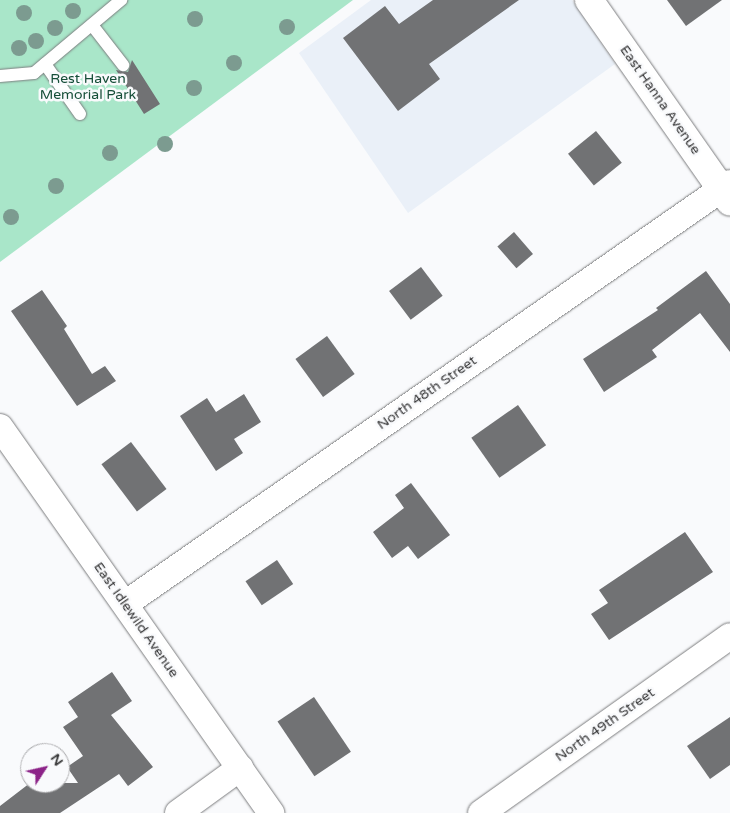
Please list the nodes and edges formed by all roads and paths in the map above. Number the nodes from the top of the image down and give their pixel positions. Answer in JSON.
{"nodes":[{"id":1,"x":121,"y":0,"type":"edge"},
{"id":2,"x":589,"y":0,"type":"edge"},
{"id":3,"x":92,"y":25,"type":"junction"},
{"id":4,"x":45,"y":64,"type":"junction"},
{"id":5,"x":123,"y":65,"type":"dead end"},
{"id":6,"x":0,"y":76,"type":"edge"},
{"id":7,"x":80,"y":114,"type":"dead end"},
{"id":8,"x":727,"y":190,"type":"edge"},
{"id":9,"x":0,"y":427,"type":"edge"},
{"id":10,"x":125,"y":604,"type":"junction"},
{"id":11,"x":730,"y":636,"type":"edge"},
{"id":12,"x":240,"y":768,"type":"junction"},
{"id":13,"x":178,"y":813,"type":"edge"},
{"id":14,"x":270,"y":813,"type":"edge"},
{"id":15,"x":481,"y":813,"type":"edge"}],
"edges":[{"from":1,"to":3,"type":"lane"},
{"from":2,"to":8,"type":"street","name":"East Hanna Avenue"},
{"from":3,"to":4,"type":"lane"},
{"from":3,"to":5,"type":"lane"},
{"from":4,"to":6,"type":"lane"},
{"from":4,"to":7,"type":"lane"},
{"from":8,"to":10,"type":"street","name":"North 48th Street"},
{"from":9,"to":10,"type":"street","name":"East Idlewild Avenue"},
{"from":10,"to":12,"type":"street","name":"East Idlewild Avenue"},
{"from":11,"to":15,"type":"street","name":"North 49th Street"},
{"from":12,"to":13,"type":"street"},
{"from":12,"to":14,"type":"street","name":"East Idlewild Avenue"}]}
